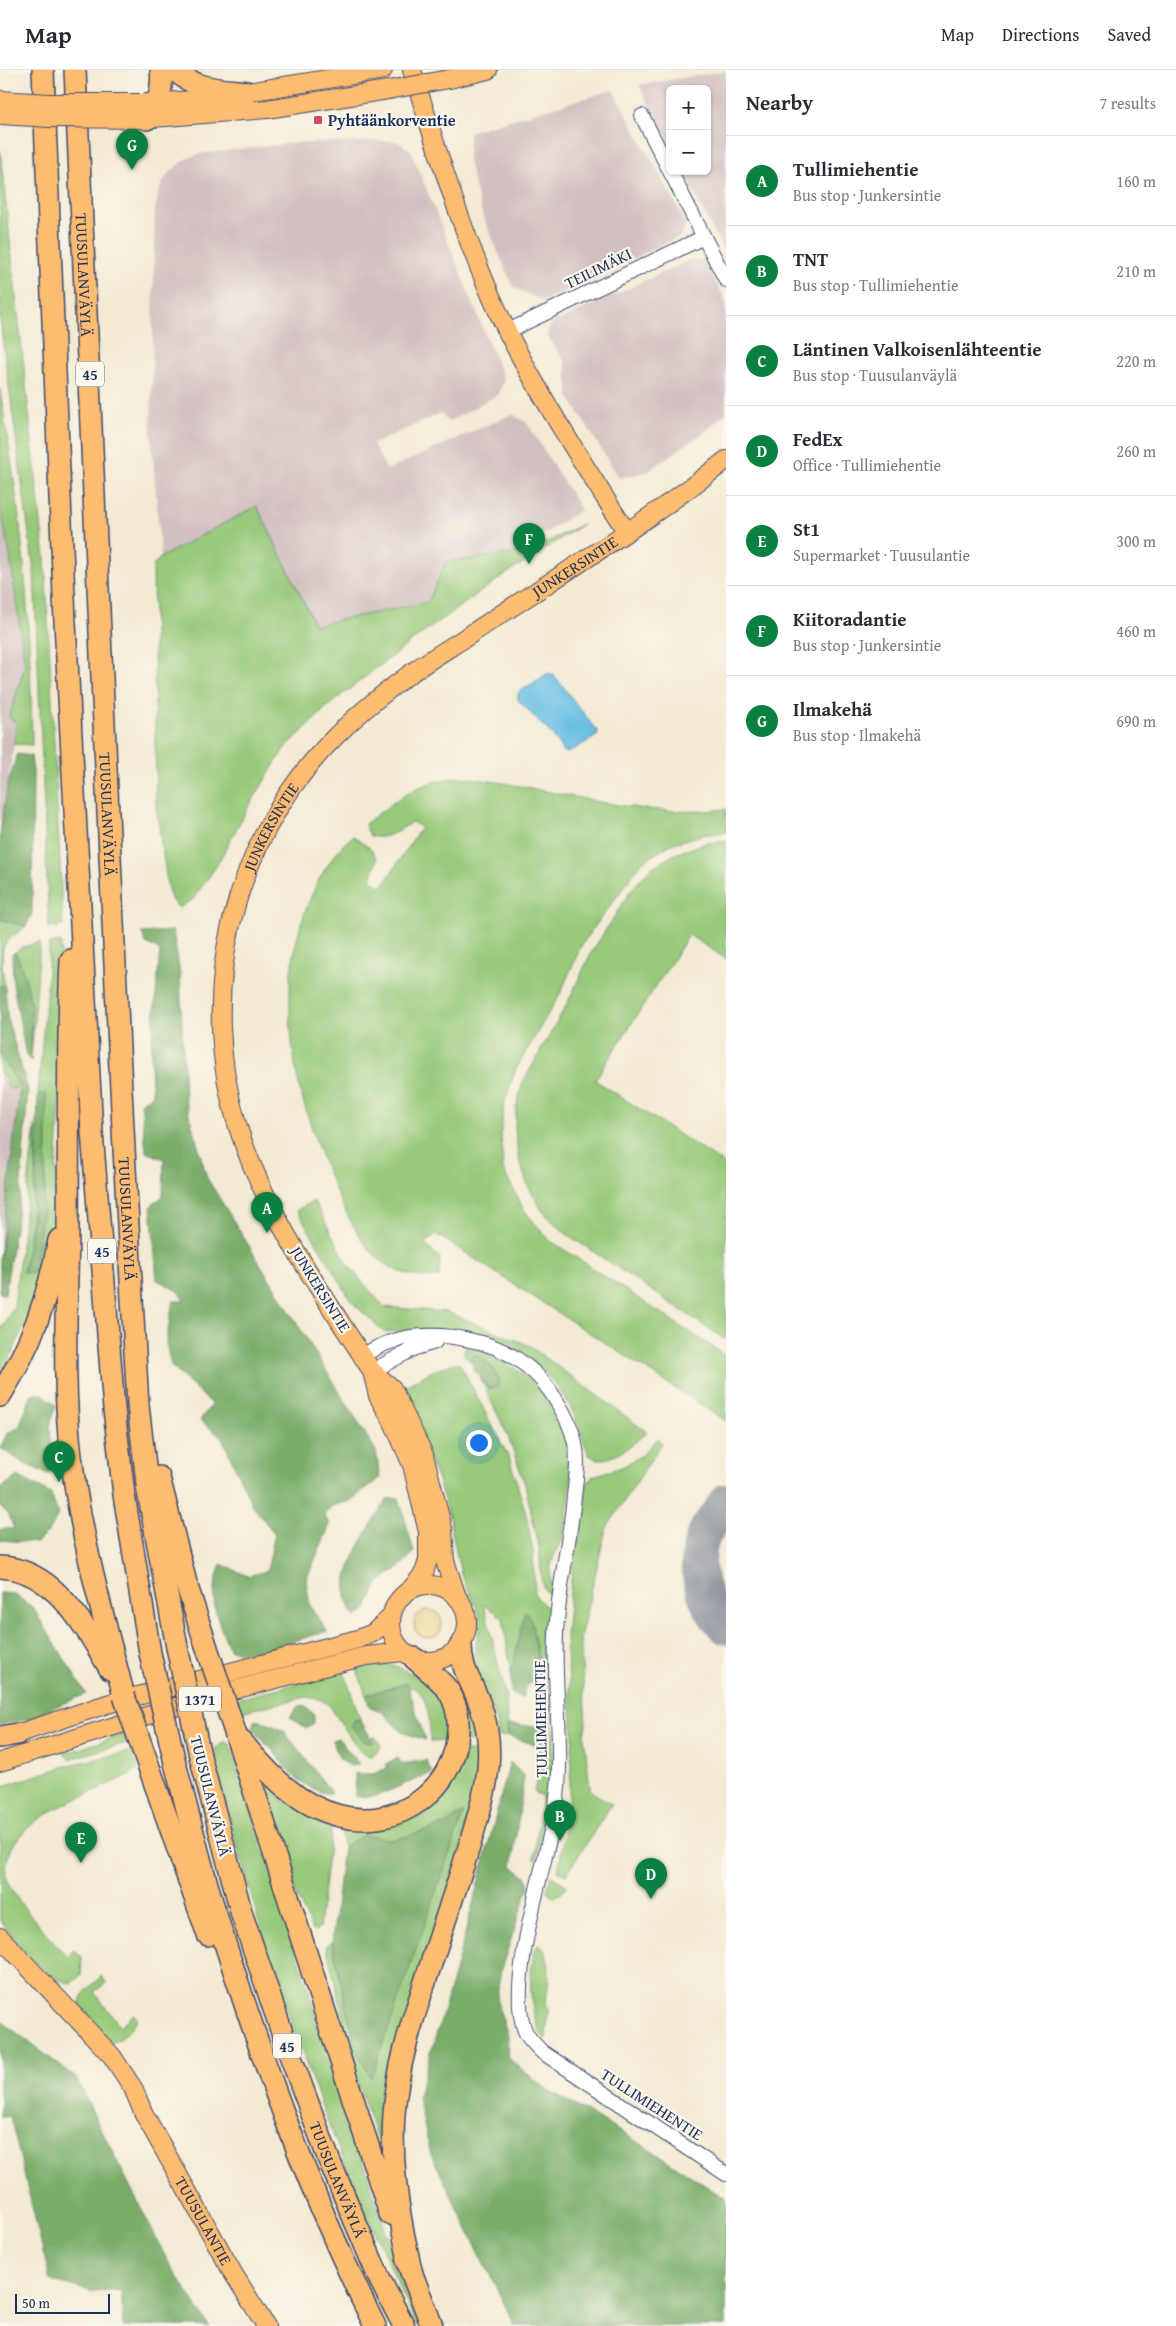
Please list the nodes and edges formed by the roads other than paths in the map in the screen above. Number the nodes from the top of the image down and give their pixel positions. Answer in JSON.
{"nodes":[{"id":1,"x":43,"y":70,"type":"edge"},
{"id":2,"x":75,"y":70,"type":"edge"},
{"id":3,"x":161,"y":70,"type":"edge"},
{"id":4,"x":175,"y":70,"type":"edge"},
{"id":5,"x":383,"y":70,"type":"edge"},
{"id":6,"x":412,"y":70,"type":"edge"},
{"id":7,"x":488,"y":70,"type":"edge"},
{"id":8,"x":247,"y":92,"type":"junction"},
{"id":9,"x":0,"y":100,"type":"edge"},
{"id":10,"x":146,"y":111,"type":"junction"},
{"id":11,"x":0,"y":115,"type":"edge"},
{"id":12,"x":642,"y":116,"type":"dead end"},
{"id":13,"x":666,"y":163,"type":"edge"},
{"id":14,"x":672,"y":175,"type":"edge"},
{"id":15,"x":704,"y":237,"type":"junction"},
{"id":16,"x":726,"y":280,"type":"edge"},
{"id":17,"x":508,"y":331,"type":"junction"},
{"id":18,"x":726,"y":460,"type":"edge"},
{"id":19,"x":626,"y":531,"type":"junction"},
{"id":20,"x":78,"y":847,"type":"junction"},
{"id":21,"x":68,"y":1193,"type":"junction"},
{"id":22,"x":458,"y":1337,"type":"junction"},
{"id":23,"x":367,"y":1364,"type":"junction"},
{"id":24,"x":0,"y":1396,"type":"edge"},
{"id":25,"x":138,"y":1405,"type":"junction"},
{"id":26,"x":0,"y":1567,"type":"edge"},
{"id":27,"x":410,"y":1590,"type":"junction"},
{"id":28,"x":456,"y":1594,"type":"junction"},
{"id":29,"x":391,"y":1617,"type":"junction"},
{"id":30,"x":461,"y":1645,"type":"junction"},
{"id":31,"x":409,"y":1655,"type":"junction"},
{"id":32,"x":112,"y":1666,"type":"junction"},
{"id":33,"x":236,"y":1735,"type":"junction"},
{"id":34,"x":6,"y":1736,"type":"edge"},
{"id":35,"x":0,"y":1762,"type":"edge"},
{"id":36,"x":0,"y":1937,"type":"edge"},
{"id":37,"x":262,"y":2055,"type":"junction"},
{"id":38,"x":726,"y":2174,"type":"edge"},
{"id":39,"x":412,"y":2274,"type":"junction"},
{"id":40,"x":266,"y":2326,"type":"edge"},
{"id":41,"x":375,"y":2326,"type":"edge"},
{"id":42,"x":404,"y":2326,"type":"edge"},
{"id":43,"x":432,"y":2326,"type":"edge"}],
"edges":[{"from":1,"to":20,"type":"highway","name":"TUUSULANVÄYLÄ","number":"45"},
{"from":2,"to":25,"type":"highway","name":"TUUSULANVÄYLÄ","number":"45"},
{"from":3,"to":10,"type":"highway"},
{"from":4,"to":8,"type":"highway"},
{"from":5,"to":8,"type":"main road"},
{"from":6,"to":17,"type":"main road"},
{"from":7,"to":10,"type":"main road","bridge":true},
{"from":8,"to":10,"type":"main road"},
{"from":9,"to":10,"type":"main road","bridge":true},
{"from":10,"to":11,"type":"main road","bridge":true},
{"from":12,"to":13,"type":"street"},
{"from":14,"to":15,"type":"street"},
{"from":15,"to":16,"type":"street"},
{"from":15,"to":17,"type":"street","name":"TEILIMÄKI"},
{"from":17,"to":19,"type":"main road"},
{"from":18,"to":19,"type":"main road","name":"JUNKERSINTIE"},
{"from":19,"to":23,"type":"main road","name":"JUNKERSINTIE"},
{"from":20,"to":21,"type":"highway"},
{"from":20,"to":37,"type":"highway","name":"TUUSULANVÄYLÄ","number":"45","bridge":true},
{"from":21,"to":24,"type":"highway"},
{"from":21,"to":32,"type":"highway"},
{"from":22,"to":23,"type":"street","name":"TULLIMIEHENTIE"},
{"from":22,"to":23,"type":"street","name":"TULLIMIEHENTIE"},
{"from":22,"to":38,"type":"street","name":"TULLIMIEHENTIE"},
{"from":23,"to":27,"type":"main road","name":"JUNKERSINTIE"},
{"from":23,"to":28,"type":"main road","name":"JUNKERSINTIE"},
{"from":25,"to":33,"type":"highway","bridge":true},
{"from":25,"to":42,"type":"highway","name":"TUUSULANVÄYLÄ","number":"45","bridge":true},
{"from":26,"to":32,"type":"highway"},
{"from":27,"to":28,"type":"main road"},
{"from":27,"to":29,"type":"main road"},
{"from":28,"to":30,"type":"main road"},
{"from":29,"to":31,"type":"main road"},
{"from":29,"to":34,"type":"main road","number":"1371"},
{"from":30,"to":31,"type":"main road"},
{"from":30,"to":39,"type":"highway"},
{"from":31,"to":33,"type":"highway"},
{"from":31,"to":35,"type":"main road","number":"1371"},
{"from":32,"to":37,"type":"highway","bridge":true},
{"from":33,"to":39,"type":"highway"},
{"from":36,"to":40,"type":"main road","name":"TUUSULANTIE"},
{"from":37,"to":41,"type":"highway","name":"TUUSULANVÄYLÄ","number":"45"},
{"from":39,"to":43,"type":"highway"}]}
